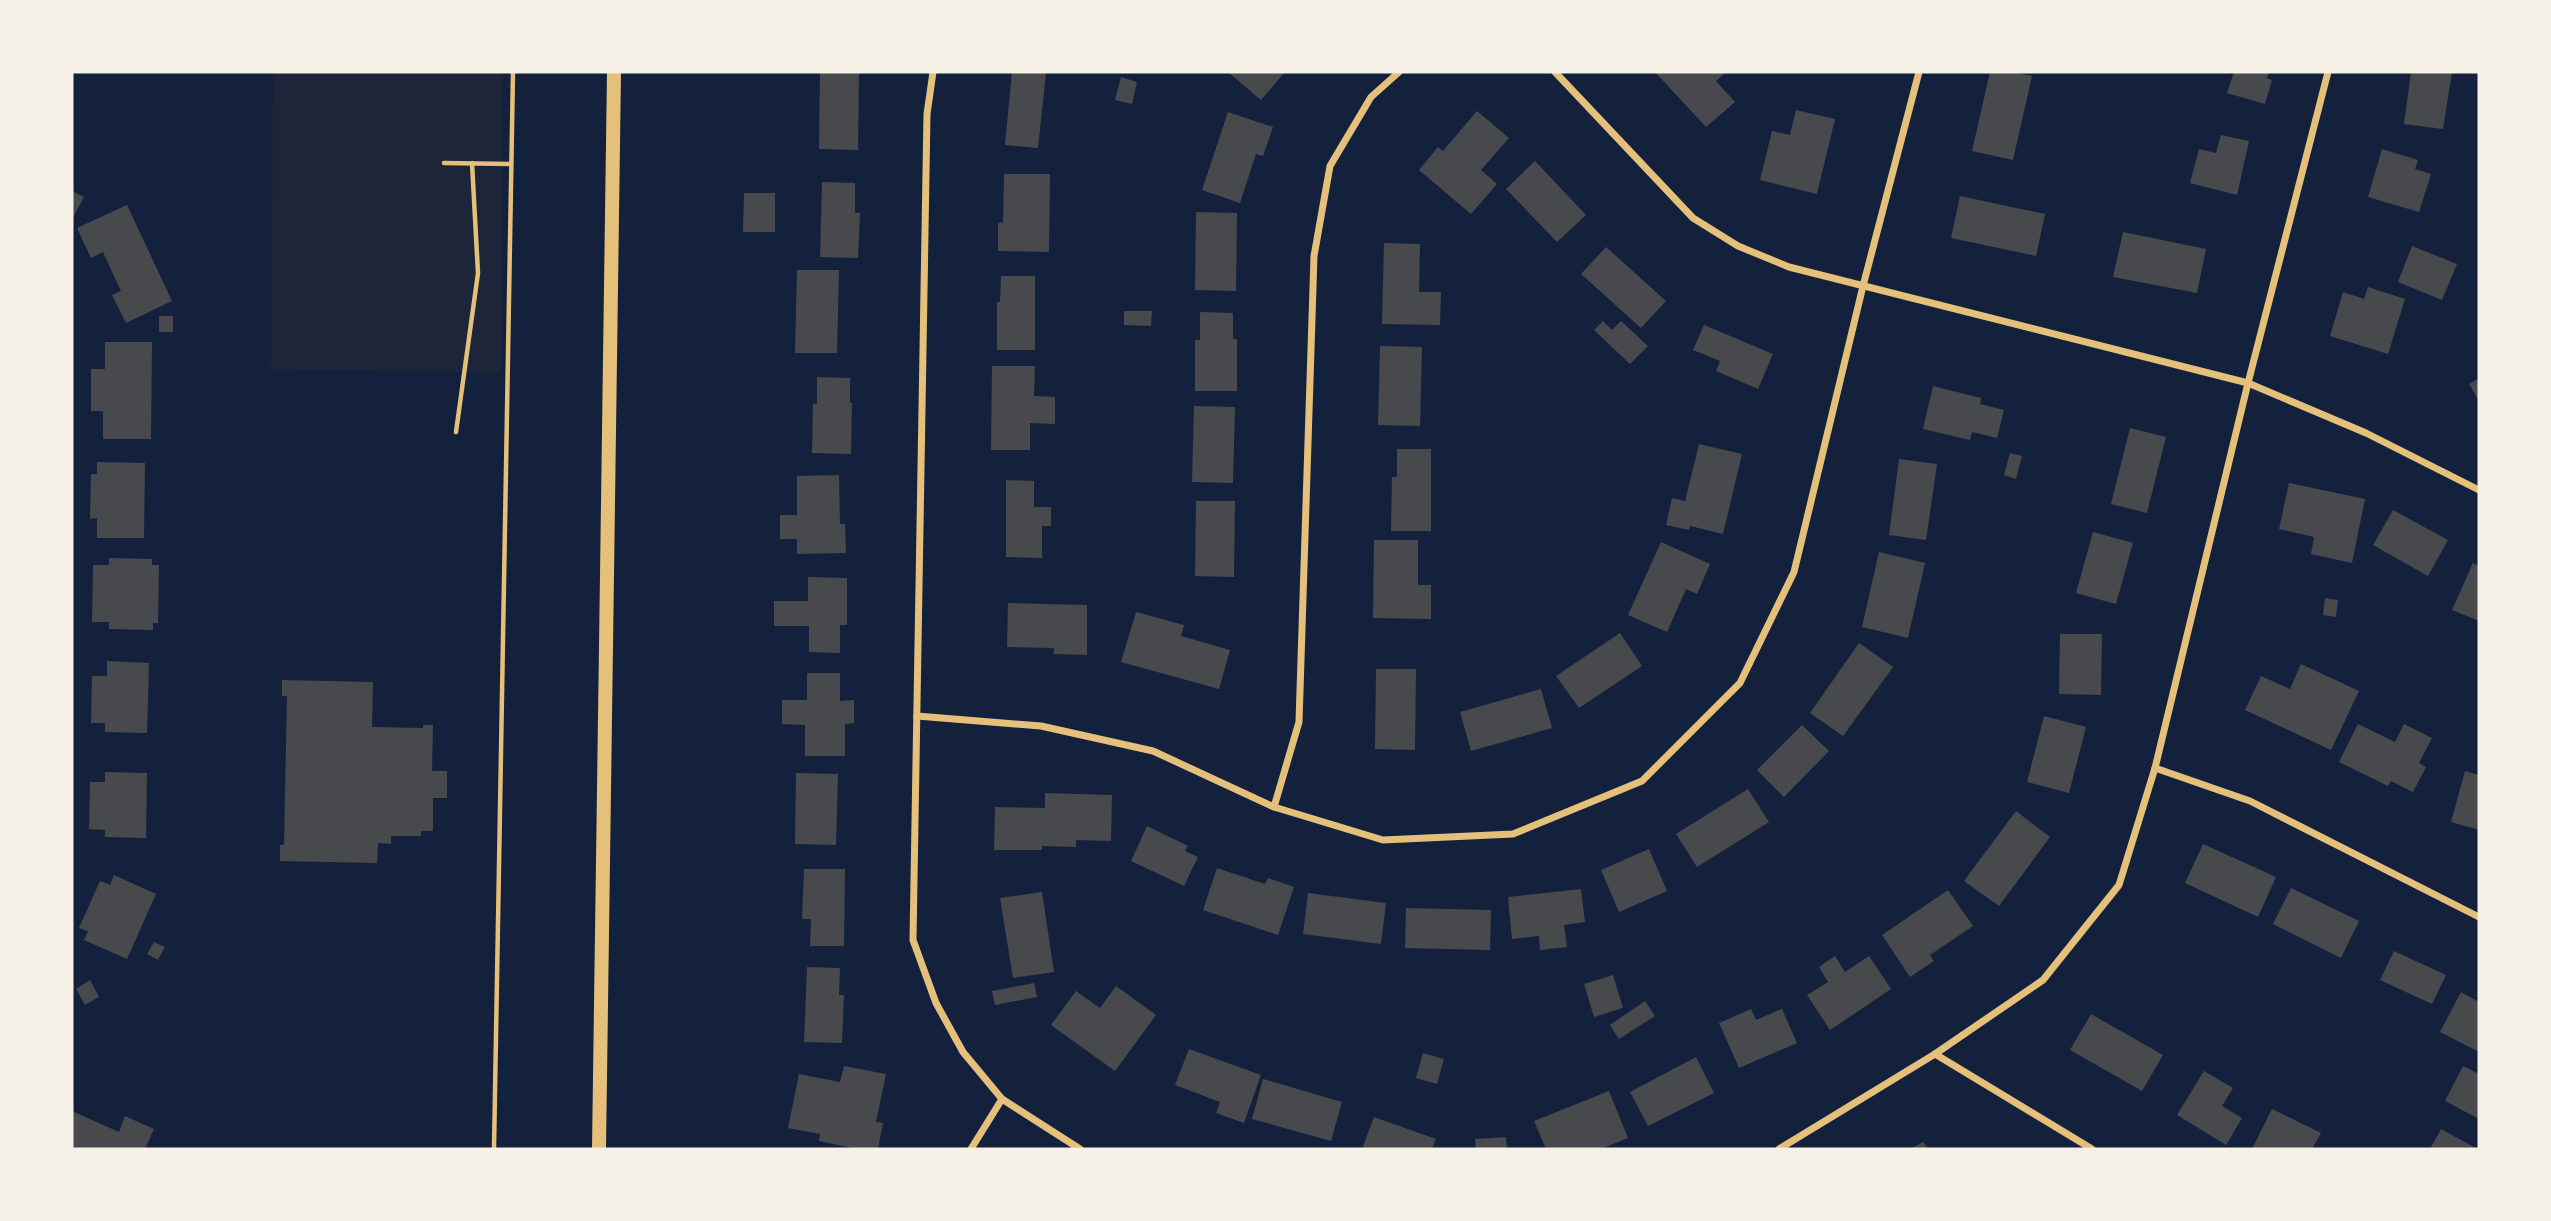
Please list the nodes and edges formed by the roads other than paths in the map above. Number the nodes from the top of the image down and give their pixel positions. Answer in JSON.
{"nodes":[{"id":1,"x":614,"y":72,"type":"edge"},
{"id":2,"x":933,"y":72,"type":"edge"},
{"id":3,"x":1399,"y":72,"type":"edge"},
{"id":4,"x":1555,"y":72,"type":"edge"},
{"id":5,"x":1919,"y":72,"type":"edge"},
{"id":6,"x":2328,"y":72,"type":"edge"},
{"id":7,"x":1863,"y":286,"type":"junction"},
{"id":8,"x":2248,"y":383,"type":"junction"},
{"id":9,"x":2479,"y":490,"type":"edge"},
{"id":10,"x":917,"y":716,"type":"junction"},
{"id":11,"x":2155,"y":768,"type":"junction"},
{"id":12,"x":1274,"y":807,"type":"junction"},
{"id":13,"x":2479,"y":918,"type":"edge"},
{"id":14,"x":1936,"y":1054,"type":"junction"},
{"id":15,"x":1002,"y":1099,"type":"junction"},
{"id":16,"x":599,"y":1149,"type":"edge"},
{"id":17,"x":971,"y":1149,"type":"edge"},
{"id":18,"x":1080,"y":1149,"type":"edge"},
{"id":19,"x":1779,"y":1149,"type":"edge"},
{"id":20,"x":2092,"y":1149,"type":"edge"}],
"edges":[{"from":1,"to":16,"type":"main road"},
{"from":2,"to":10,"type":"street"},
{"from":3,"to":12,"type":"street"},
{"from":4,"to":7,"type":"street"},
{"from":5,"to":7,"type":"street"},
{"from":6,"to":8,"type":"street"},
{"from":7,"to":8,"type":"street"},
{"from":7,"to":12,"type":"street"},
{"from":8,"to":9,"type":"street"},
{"from":8,"to":11,"type":"street"},
{"from":10,"to":12,"type":"street"},
{"from":10,"to":15,"type":"street"},
{"from":11,"to":13,"type":"street"},
{"from":11,"to":14,"type":"street"},
{"from":14,"to":19,"type":"street"},
{"from":14,"to":20,"type":"street"},
{"from":15,"to":17,"type":"street"},
{"from":15,"to":18,"type":"street"}]}
